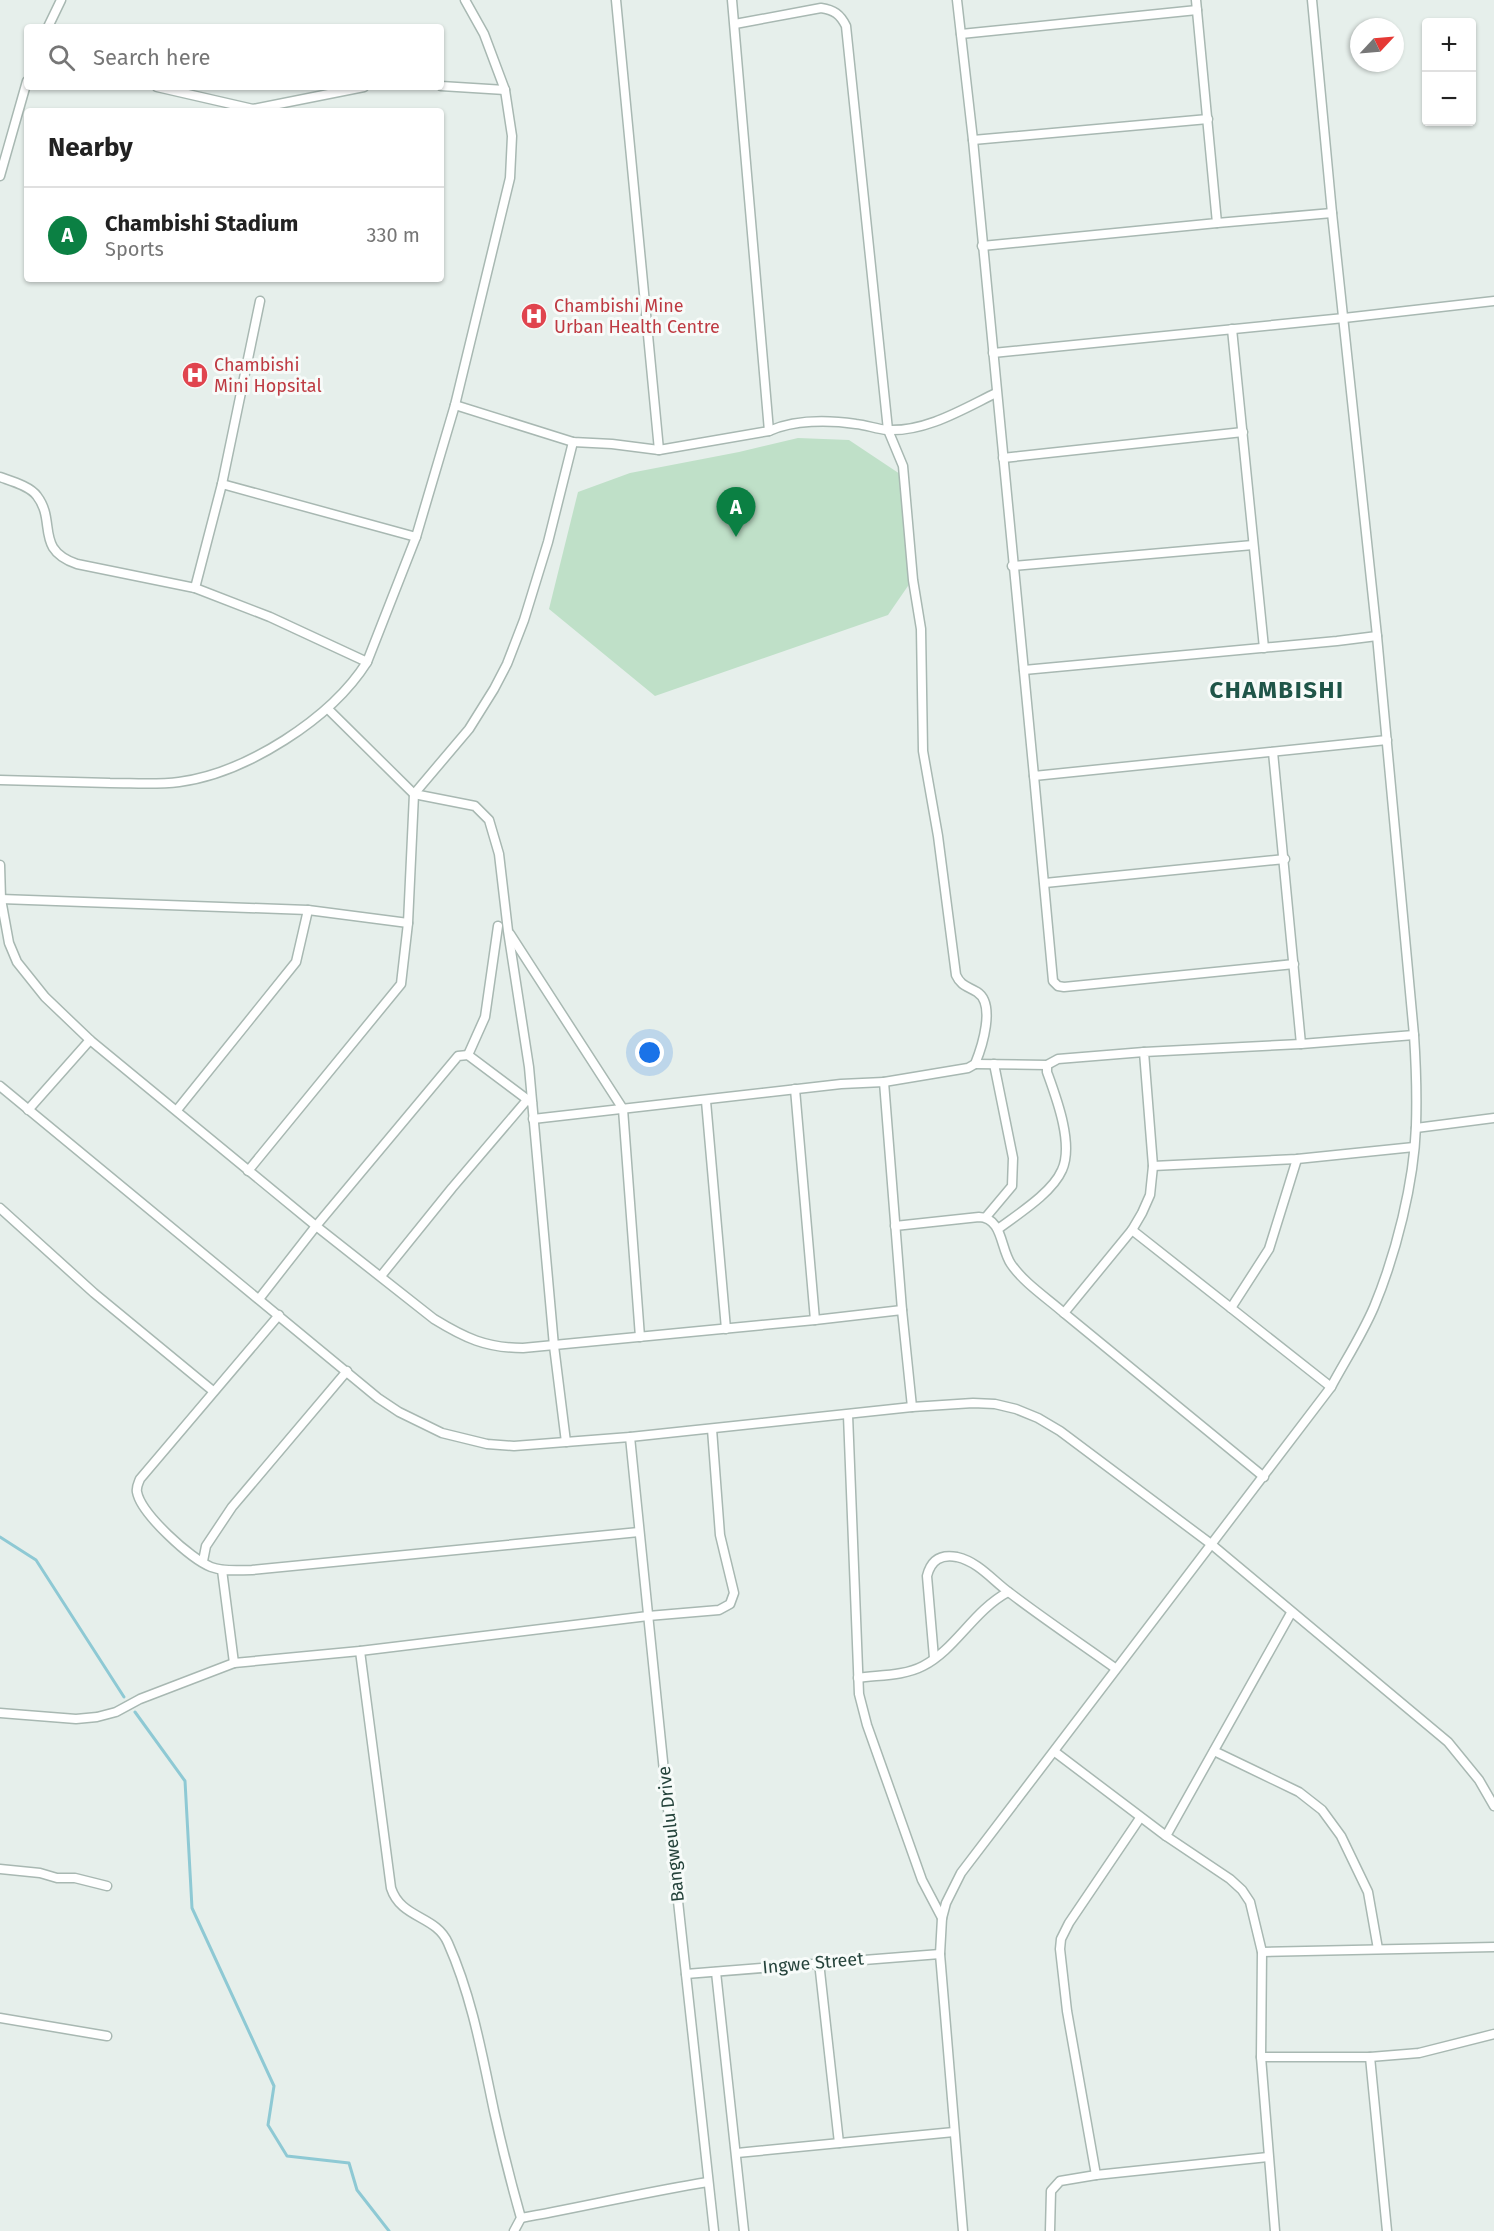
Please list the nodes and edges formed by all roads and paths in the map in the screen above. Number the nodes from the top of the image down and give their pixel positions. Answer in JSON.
{"nodes":[{"id":1,"x":61,"y":0,"type":"edge"},
{"id":2,"x":465,"y":0,"type":"edge"},
{"id":3,"x":616,"y":0,"type":"edge"},
{"id":4,"x":732,"y":0,"type":"edge"},
{"id":5,"x":957,"y":0,"type":"edge"},
{"id":6,"x":1196,"y":0,"type":"edge"},
{"id":7,"x":1312,"y":0,"type":"edge"},
{"id":8,"x":1197,"y":10,"type":"junction"},
{"id":9,"x":49,"y":24,"type":"edge"},
{"id":10,"x":735,"y":24,"type":"junction"},
{"id":11,"x":961,"y":34,"type":"junction"},
{"id":12,"x":444,"y":86,"type":"edge"},
{"id":13,"x":24,"y":90,"type":"edge"},
{"id":14,"x":170,"y":90,"type":"edge"},
{"id":15,"x":349,"y":90,"type":"edge"},
{"id":16,"x":506,"y":90,"type":"junction"},
{"id":17,"x":249,"y":108,"type":"edge"},
{"id":18,"x":258,"y":108,"type":"edge"},
{"id":19,"x":1208,"y":119,"type":"junction"},
{"id":20,"x":973,"y":140,"type":"junction"},
{"id":21,"x":0,"y":176,"type":"edge"},
{"id":22,"x":1332,"y":213,"type":"junction"},
{"id":23,"x":1217,"y":223,"type":"junction"},
{"id":24,"x":982,"y":246,"type":"junction"},
{"id":25,"x":260,"y":301,"type":"dead end"},
{"id":26,"x":1494,"y":301,"type":"edge"},
{"id":27,"x":1344,"y":318,"type":"junction"},
{"id":28,"x":1232,"y":329,"type":"junction"},
{"id":29,"x":993,"y":353,"type":"junction"},
{"id":30,"x":996,"y":393,"type":"junction"},
{"id":31,"x":455,"y":405,"type":"junction"},
{"id":32,"x":888,"y":430,"type":"junction"},
{"id":33,"x":769,"y":431,"type":"junction"},
{"id":34,"x":1243,"y":432,"type":"junction"},
{"id":35,"x":573,"y":442,"type":"junction"},
{"id":36,"x":659,"y":450,"type":"junction"},
{"id":37,"x":1003,"y":458,"type":"junction"},
{"id":38,"x":0,"y":477,"type":"edge"},
{"id":39,"x":222,"y":484,"type":"junction"},
{"id":40,"x":416,"y":537,"type":"junction"},
{"id":41,"x":1253,"y":544,"type":"junction"},
{"id":42,"x":1012,"y":566,"type":"junction"},
{"id":43,"x":195,"y":588,"type":"junction"},
{"id":44,"x":1377,"y":636,"type":"junction"},
{"id":45,"x":1264,"y":648,"type":"junction"},
{"id":46,"x":367,"y":662,"type":"junction"},
{"id":47,"x":1024,"y":670,"type":"junction"},
{"id":48,"x":328,"y":709,"type":"junction"},
{"id":49,"x":1387,"y":740,"type":"junction"},
{"id":50,"x":1273,"y":752,"type":"junction"},
{"id":51,"x":1034,"y":776,"type":"junction"},
{"id":52,"x":0,"y":780,"type":"edge"},
{"id":53,"x":414,"y":794,"type":"junction"},
{"id":54,"x":1285,"y":859,"type":"junction"},
{"id":55,"x":0,"y":865,"type":"edge"},
{"id":56,"x":1045,"y":883,"type":"junction"},
{"id":57,"x":0,"y":899,"type":"edge"},
{"id":58,"x":308,"y":909,"type":"junction"},
{"id":59,"x":408,"y":923,"type":"junction"},
{"id":60,"x":498,"y":926,"type":"dead end"},
{"id":61,"x":508,"y":931,"type":"junction"},
{"id":62,"x":1294,"y":964,"type":"junction"},
{"id":63,"x":1414,"y":1035,"type":"junction"},
{"id":64,"x":90,"y":1040,"type":"junction"},
{"id":65,"x":1301,"y":1044,"type":"junction"},
{"id":66,"x":1144,"y":1052,"type":"junction"},
{"id":67,"x":468,"y":1055,"type":"junction"},
{"id":68,"x":975,"y":1064,"type":"junction"},
{"id":69,"x":994,"y":1064,"type":"junction"},
{"id":70,"x":1047,"y":1065,"type":"junction"},
{"id":71,"x":884,"y":1082,"type":"junction"},
{"id":72,"x":0,"y":1086,"type":"edge"},
{"id":73,"x":795,"y":1089,"type":"junction"},
{"id":74,"x":530,"y":1101,"type":"junction"},
{"id":75,"x":706,"y":1101,"type":"junction"},
{"id":76,"x":623,"y":1109,"type":"junction"},
{"id":77,"x":28,"y":1110,"type":"junction"},
{"id":78,"x":177,"y":1110,"type":"junction"},
{"id":79,"x":1494,"y":1118,"type":"edge"},
{"id":80,"x":533,"y":1119,"type":"junction"},
{"id":81,"x":1416,"y":1128,"type":"junction"},
{"id":82,"x":1414,"y":1148,"type":"junction"},
{"id":83,"x":1296,"y":1159,"type":"junction"},
{"id":84,"x":1153,"y":1166,"type":"junction"},
{"id":85,"x":248,"y":1171,"type":"junction"},
{"id":86,"x":0,"y":1208,"type":"edge"},
{"id":87,"x":986,"y":1218,"type":"junction"},
{"id":88,"x":316,"y":1226,"type":"junction"},
{"id":89,"x":894,"y":1226,"type":"junction"},
{"id":90,"x":998,"y":1229,"type":"junction"},
{"id":91,"x":1132,"y":1230,"type":"junction"},
{"id":92,"x":381,"y":1276,"type":"junction"},
{"id":93,"x":259,"y":1299,"type":"junction"},
{"id":94,"x":1231,"y":1308,"type":"junction"},
{"id":95,"x":902,"y":1310,"type":"junction"},
{"id":96,"x":1064,"y":1313,"type":"junction"},
{"id":97,"x":279,"y":1315,"type":"junction"},
{"id":98,"x":815,"y":1320,"type":"junction"},
{"id":99,"x":726,"y":1329,"type":"junction"},
{"id":100,"x":640,"y":1337,"type":"junction"},
{"id":101,"x":554,"y":1346,"type":"junction"},
{"id":102,"x":347,"y":1371,"type":"junction"},
{"id":103,"x":1331,"y":1387,"type":"junction"},
{"id":104,"x":213,"y":1391,"type":"junction"},
{"id":105,"x":912,"y":1407,"type":"junction"},
{"id":106,"x":848,"y":1415,"type":"junction"},
{"id":107,"x":712,"y":1429,"type":"junction"},
{"id":108,"x":630,"y":1437,"type":"junction"},
{"id":109,"x":566,"y":1442,"type":"junction"},
{"id":110,"x":1264,"y":1477,"type":"junction"},
{"id":111,"x":639,"y":1532,"type":"junction"},
{"id":112,"x":1211,"y":1544,"type":"junction"},
{"id":113,"x":202,"y":1561,"type":"junction"},
{"id":114,"x":222,"y":1570,"type":"junction"},
{"id":115,"x":1008,"y":1592,"type":"junction"},
{"id":116,"x":1291,"y":1613,"type":"junction"},
{"id":117,"x":648,"y":1616,"type":"junction"},
{"id":118,"x":360,"y":1651,"type":"junction"},
{"id":119,"x":934,"y":1658,"type":"junction"},
{"id":120,"x":234,"y":1663,"type":"junction"},
{"id":121,"x":1115,"y":1668,"type":"junction"},
{"id":122,"x":858,"y":1678,"type":"junction"},
{"id":123,"x":0,"y":1713,"type":"edge"},
{"id":124,"x":1214,"y":1751,"type":"junction"},
{"id":125,"x":1055,"y":1752,"type":"junction"},
{"id":126,"x":1494,"y":1806,"type":"edge"},
{"id":127,"x":1140,"y":1818,"type":"junction"},
{"id":128,"x":1166,"y":1836,"type":"junction"},
{"id":129,"x":0,"y":1869,"type":"edge"},
{"id":130,"x":107,"y":1886,"type":"dead end"},
{"id":131,"x":942,"y":1918,"type":"junction"},
{"id":132,"x":1494,"y":1947,"type":"edge"},
{"id":133,"x":1378,"y":1949,"type":"junction"},
{"id":134,"x":1262,"y":1952,"type":"junction"},
{"id":135,"x":940,"y":1954,"type":"junction"},
{"id":136,"x":819,"y":1962,"type":"junction"},
{"id":137,"x":717,"y":1972,"type":"junction"},
{"id":138,"x":686,"y":1974,"type":"junction"},
{"id":139,"x":0,"y":2018,"type":"edge"},
{"id":140,"x":1494,"y":2034,"type":"edge"},
{"id":141,"x":107,"y":2036,"type":"dead end"},
{"id":142,"x":1261,"y":2057,"type":"junction"},
{"id":143,"x":1370,"y":2057,"type":"junction"},
{"id":144,"x":954,"y":2132,"type":"junction"},
{"id":145,"x":839,"y":2143,"type":"junction"},
{"id":146,"x":737,"y":2153,"type":"junction"},
{"id":147,"x":1268,"y":2157,"type":"junction"},
{"id":148,"x":1096,"y":2175,"type":"junction"},
{"id":149,"x":708,"y":2182,"type":"junction"},
{"id":150,"x":521,"y":2218,"type":"junction"},
{"id":151,"x":514,"y":2231,"type":"edge"},
{"id":152,"x":714,"y":2231,"type":"edge"},
{"id":153,"x":744,"y":2231,"type":"edge"},
{"id":154,"x":963,"y":2231,"type":"edge"},
{"id":155,"x":1050,"y":2231,"type":"edge"},
{"id":156,"x":1275,"y":2231,"type":"edge"},
{"id":157,"x":1387,"y":2231,"type":"edge"}],
"edges":[{"from":1,"to":9,"type":"street"},
{"from":2,"to":16,"type":"street"},
{"from":3,"to":36,"type":"street"},
{"from":4,"to":10,"type":"street"},
{"from":5,"to":11,"type":"street"},
{"from":6,"to":8,"type":"street"},
{"from":7,"to":22,"type":"street"},
{"from":8,"to":11,"type":"street"},
{"from":8,"to":19,"type":"street"},
{"from":10,"to":32,"type":"street"},
{"from":10,"to":33,"type":"street"},
{"from":11,"to":20,"type":"street"},
{"from":12,"to":16,"type":"street"},
{"from":13,"to":21,"type":"street"},
{"from":14,"to":17,"type":"street"},
{"from":15,"to":18,"type":"street"},
{"from":16,"to":31,"type":"street"},
{"from":19,"to":20,"type":"street"},
{"from":19,"to":23,"type":"street"},
{"from":20,"to":24,"type":"street"},
{"from":22,"to":23,"type":"street"},
{"from":22,"to":27,"type":"street"},
{"from":23,"to":24,"type":"street"},
{"from":24,"to":29,"type":"street"},
{"from":25,"to":39,"type":"street"},
{"from":26,"to":27,"type":"street"},
{"from":27,"to":28,"type":"street"},
{"from":27,"to":44,"type":"street"},
{"from":28,"to":29,"type":"street"},
{"from":28,"to":34,"type":"street"},
{"from":29,"to":30,"type":"street"},
{"from":30,"to":32,"type":"street"},
{"from":30,"to":37,"type":"street"},
{"from":31,"to":35,"type":"street"},
{"from":31,"to":40,"type":"street"},
{"from":32,"to":33,"type":"street"},
{"from":32,"to":68,"type":"street"},
{"from":33,"to":36,"type":"street"},
{"from":34,"to":37,"type":"street"},
{"from":34,"to":41,"type":"street"},
{"from":35,"to":36,"type":"street"},
{"from":35,"to":53,"type":"street"},
{"from":37,"to":42,"type":"street"},
{"from":38,"to":43,"type":"street"},
{"from":39,"to":40,"type":"street"},
{"from":39,"to":43,"type":"street"},
{"from":40,"to":46,"type":"street"},
{"from":41,"to":42,"type":"street"},
{"from":41,"to":45,"type":"street"},
{"from":42,"to":47,"type":"street"},
{"from":43,"to":46,"type":"street"},
{"from":44,"to":45,"type":"street"},
{"from":44,"to":49,"type":"street"},
{"from":45,"to":47,"type":"street"},
{"from":46,"to":48,"type":"street"},
{"from":47,"to":51,"type":"street"},
{"from":48,"to":52,"type":"street"},
{"from":48,"to":53,"type":"street"},
{"from":49,"to":50,"type":"street"},
{"from":49,"to":63,"type":"street"},
{"from":50,"to":51,"type":"street"},
{"from":50,"to":54,"type":"street"},
{"from":51,"to":56,"type":"street"},
{"from":53,"to":59,"type":"street"},
{"from":53,"to":61,"type":"street"},
{"from":54,"to":56,"type":"street"},
{"from":54,"to":62,"type":"street"},
{"from":55,"to":57,"type":"street"},
{"from":56,"to":62,"type":"street"},
{"from":57,"to":58,"type":"street"},
{"from":57,"to":64,"type":"street"},
{"from":58,"to":59,"type":"street"},
{"from":58,"to":78,"type":"street"},
{"from":59,"to":85,"type":"street"},
{"from":60,"to":67,"type":"street"},
{"from":61,"to":74,"type":"street"},
{"from":61,"to":76,"type":"street"},
{"from":62,"to":65,"type":"street"},
{"from":63,"to":65,"type":"street"},
{"from":63,"to":81,"type":"street"},
{"from":64,"to":77,"type":"street"},
{"from":64,"to":78,"type":"street"},
{"from":65,"to":66,"type":"street"},
{"from":66,"to":70,"type":"street"},
{"from":66,"to":84,"type":"street"},
{"from":67,"to":74,"type":"street"},
{"from":67,"to":88,"type":"street"},
{"from":68,"to":69,"type":"street"},
{"from":68,"to":71,"type":"street"},
{"from":69,"to":70,"type":"street"},
{"from":69,"to":87,"type":"street"},
{"from":70,"to":90,"type":"street"},
{"from":71,"to":73,"type":"street"},
{"from":71,"to":89,"type":"street"},
{"from":72,"to":77,"type":"street"},
{"from":73,"to":75,"type":"street"},
{"from":73,"to":98,"type":"street"},
{"from":74,"to":80,"type":"street"},
{"from":74,"to":92,"type":"street"},
{"from":75,"to":76,"type":"street"},
{"from":75,"to":99,"type":"street"},
{"from":76,"to":80,"type":"street"},
{"from":76,"to":100,"type":"street"},
{"from":77,"to":93,"type":"street"},
{"from":78,"to":85,"type":"street"},
{"from":79,"to":81,"type":"street"},
{"from":80,"to":101,"type":"street"},
{"from":81,"to":82,"type":"street"},
{"from":82,"to":83,"type":"street"},
{"from":82,"to":103,"type":"street"},
{"from":83,"to":84,"type":"street"},
{"from":83,"to":94,"type":"street"},
{"from":84,"to":91,"type":"street"},
{"from":85,"to":88,"type":"street"},
{"from":86,"to":104,"type":"street"},
{"from":87,"to":89,"type":"street"},
{"from":87,"to":90,"type":"street"},
{"from":88,"to":92,"type":"street"},
{"from":88,"to":93,"type":"street"},
{"from":89,"to":95,"type":"street"},
{"from":90,"to":96,"type":"street"},
{"from":91,"to":94,"type":"street"},
{"from":91,"to":96,"type":"street"},
{"from":92,"to":101,"type":"street"},
{"from":93,"to":97,"type":"street"},
{"from":94,"to":103,"type":"street"},
{"from":95,"to":98,"type":"street"},
{"from":95,"to":105,"type":"street"},
{"from":96,"to":110,"type":"street"},
{"from":97,"to":102,"type":"street"},
{"from":97,"to":104,"type":"street"},
{"from":98,"to":99,"type":"street"},
{"from":99,"to":100,"type":"street"},
{"from":100,"to":101,"type":"street"},
{"from":101,"to":109,"type":"street"},
{"from":102,"to":109,"type":"street"},
{"from":102,"to":113,"type":"street"},
{"from":103,"to":110,"type":"street"},
{"from":104,"to":113,"type":"street"},
{"from":105,"to":106,"type":"street"},
{"from":105,"to":112,"type":"street"},
{"from":106,"to":107,"type":"street"},
{"from":106,"to":122,"type":"street"},
{"from":107,"to":108,"type":"street"},
{"from":107,"to":117,"type":"street"},
{"from":108,"to":109,"type":"street"},
{"from":108,"to":111,"type":"street","name":"Bangweulu Drive"},
{"from":110,"to":112,"type":"street"},
{"from":111,"to":114,"type":"street"},
{"from":111,"to":117,"type":"street","name":"Bangweulu Drive"},
{"from":112,"to":116,"type":"street"},
{"from":112,"to":121,"type":"street"},
{"from":113,"to":114,"type":"street"},
{"from":114,"to":120,"type":"street"},
{"from":115,"to":119,"type":"street"},
{"from":115,"to":119,"type":"street"},
{"from":115,"to":121,"type":"street"},
{"from":116,"to":124,"type":"street"},
{"from":116,"to":126,"type":"street"},
{"from":117,"to":118,"type":"street"},
{"from":117,"to":138,"type":"street","name":"Bangweulu Drive"},
{"from":118,"to":120,"type":"street"},
{"from":118,"to":150,"type":"street"},
{"from":119,"to":122,"type":"street"},
{"from":120,"to":123,"type":"street"},
{"from":121,"to":125,"type":"street"},
{"from":122,"to":131,"type":"street"},
{"from":124,"to":128,"type":"street"},
{"from":124,"to":133,"type":"street"},
{"from":125,"to":127,"type":"street"},
{"from":125,"to":131,"type":"street"},
{"from":127,"to":128,"type":"street"},
{"from":127,"to":148,"type":"street"},
{"from":128,"to":134,"type":"street"},
{"from":129,"to":130,"type":"street"},
{"from":131,"to":135,"type":"street"},
{"from":132,"to":133,"type":"street"},
{"from":133,"to":134,"type":"street"},
{"from":134,"to":142,"type":"street"},
{"from":135,"to":136,"type":"street","name":"Ingwe Street"},
{"from":135,"to":144,"type":"street"},
{"from":136,"to":137,"type":"street","name":"Ingwe Street"},
{"from":136,"to":145,"type":"street"},
{"from":137,"to":138,"type":"street","name":"Ingwe Street"},
{"from":137,"to":146,"type":"street"},
{"from":138,"to":149,"type":"street","name":"Bangweulu Drive"},
{"from":139,"to":141,"type":"street"},
{"from":140,"to":143,"type":"street"},
{"from":142,"to":143,"type":"street"},
{"from":142,"to":147,"type":"street"},
{"from":143,"to":157,"type":"street"},
{"from":144,"to":145,"type":"street"},
{"from":144,"to":154,"type":"street"},
{"from":145,"to":146,"type":"street"},
{"from":146,"to":153,"type":"street"},
{"from":147,"to":148,"type":"street"},
{"from":147,"to":156,"type":"street"},
{"from":148,"to":155,"type":"street"},
{"from":149,"to":150,"type":"street"},
{"from":149,"to":152,"type":"street","name":"Bangweulu Drive"},
{"from":150,"to":151,"type":"street"}]}
